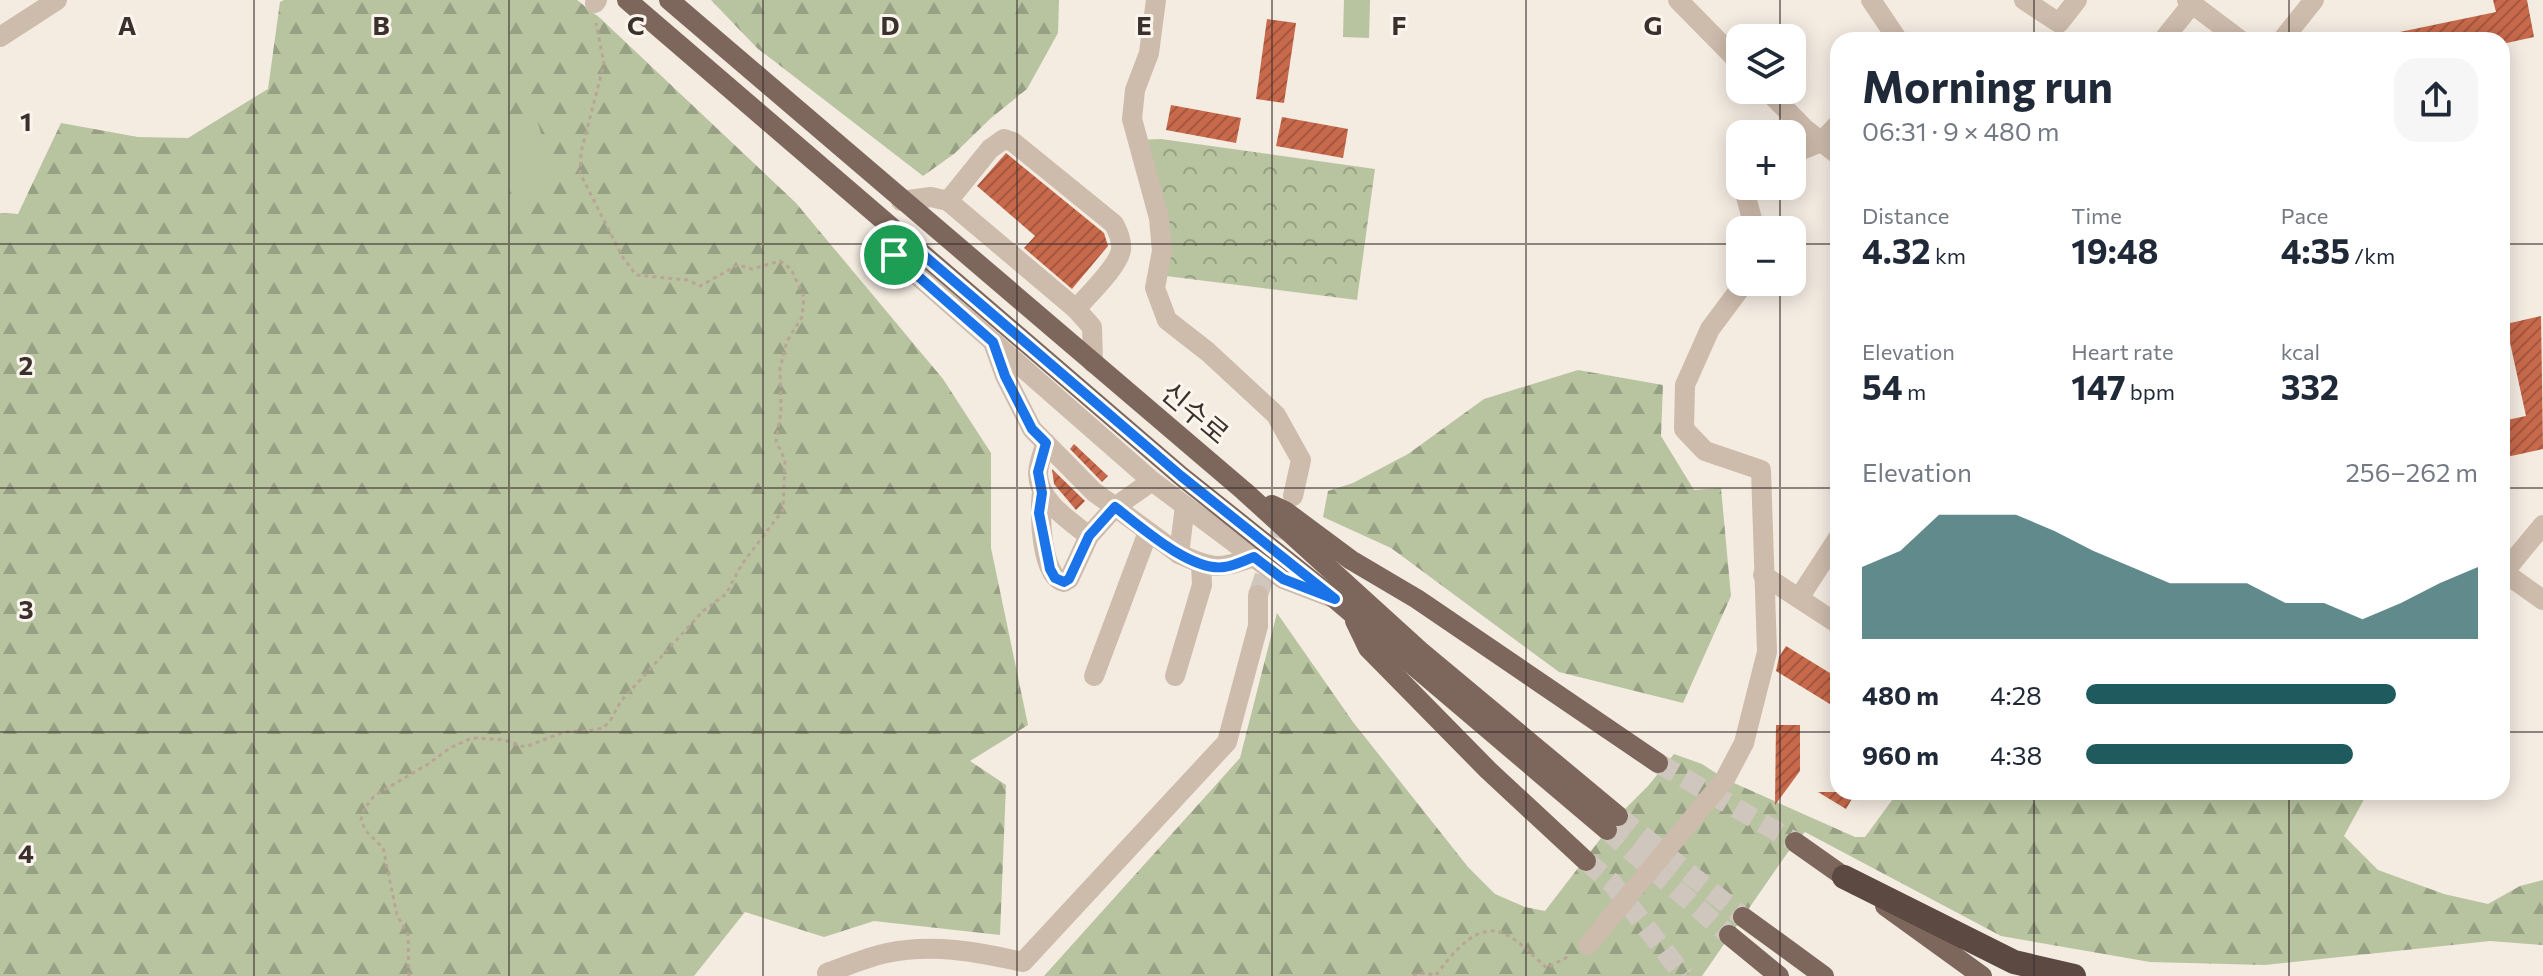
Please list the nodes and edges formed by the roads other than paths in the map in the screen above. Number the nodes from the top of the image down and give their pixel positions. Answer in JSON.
{"nodes":[{"id":1,"x":57,"y":0,"type":"edge"},
{"id":2,"x":627,"y":0,"type":"edge"},
{"id":3,"x":669,"y":0,"type":"edge"},
{"id":4,"x":1156,"y":0,"type":"edge"},
{"id":5,"x":1678,"y":0,"type":"edge"},
{"id":6,"x":1871,"y":0,"type":"edge"},
{"id":7,"x":2024,"y":0,"type":"edge"},
{"id":8,"x":2077,"y":0,"type":"edge"},
{"id":9,"x":2314,"y":0,"type":"edge"},
{"id":10,"x":2189,"y":2,"type":"edge"},
{"id":11,"x":1893,"y":32,"type":"edge"},
{"id":12,"x":2168,"y":32,"type":"edge"},
{"id":13,"x":2229,"y":32,"type":"edge"},
{"id":14,"x":2288,"y":32,"type":"edge"},
{"id":15,"x":0,"y":37,"type":"edge"},
{"id":16,"x":1726,"y":49,"type":"edge"},
{"id":17,"x":1782,"y":104,"type":"edge"},
{"id":18,"x":1830,"y":132,"type":"edge"},
{"id":19,"x":1821,"y":142,"type":"junction"},
{"id":20,"x":1806,"y":148,"type":"edge"},
{"id":21,"x":1830,"y":149,"type":"edge"},
{"id":22,"x":901,"y":201,"type":"junction"},
{"id":23,"x":948,"y":201,"type":"junction"},
{"id":24,"x":892,"y":228,"type":"junction"},
{"id":25,"x":1735,"y":296,"type":"edge"},
{"id":26,"x":1076,"y":309,"type":"junction"},
{"id":27,"x":993,"y":342,"type":"junction"},
{"id":28,"x":1093,"y":363,"type":"junction"},
{"id":29,"x":1046,"y":443,"type":"junction"},
{"id":30,"x":1152,"y":481,"type":"junction"},
{"id":31,"x":1244,"y":491,"type":"junction"},
{"id":32,"x":1042,"y":493,"type":"junction"},
{"id":33,"x":1293,"y":496,"type":"tunnel mouth"},
{"id":34,"x":1185,"y":506,"type":"junction"},
{"id":35,"x":1115,"y":507,"type":"junction"},
{"id":36,"x":2543,"y":525,"type":"edge"},
{"id":37,"x":1148,"y":532,"type":"junction"},
{"id":38,"x":1089,"y":536,"type":"junction"},
{"id":39,"x":1830,"y":550,"type":"edge"},
{"id":40,"x":1179,"y":554,"type":"junction"},
{"id":41,"x":1254,"y":557,"type":"junction"},
{"id":42,"x":2510,"y":563,"type":"edge"},
{"id":43,"x":1201,"y":564,"type":"junction"},
{"id":44,"x":1763,"y":575,"type":"junction"},
{"id":45,"x":2510,"y":576,"type":"edge"},
{"id":46,"x":1258,"y":595,"type":"tunnel mouth"},
{"id":47,"x":1799,"y":598,"type":"junction"},
{"id":48,"x":1335,"y":599,"type":"junction"},
{"id":49,"x":2543,"y":600,"type":"edge"},
{"id":50,"x":1351,"y":614,"type":"junction"},
{"id":51,"x":1830,"y":619,"type":"edge"},
{"id":52,"x":1094,"y":676,"type":"dead end"},
{"id":53,"x":1175,"y":676,"type":"dead end"},
{"id":54,"x":1658,"y":763,"type":"tunnel mouth"},
{"id":55,"x":1795,"y":842,"type":"tunnel mouth"},
{"id":56,"x":1586,"y":861,"type":"tunnel mouth"},
{"id":57,"x":1844,"y":877,"type":"junction"},
{"id":58,"x":1743,"y":917,"type":"tunnel mouth"},
{"id":59,"x":1729,"y":935,"type":"tunnel mouth"},
{"id":60,"x":1588,"y":945,"type":"road end"},
{"id":61,"x":827,"y":973,"type":"dead end"},
{"id":62,"x":1779,"y":976,"type":"edge"},
{"id":63,"x":1824,"y":976,"type":"edge"},
{"id":64,"x":1982,"y":976,"type":"edge"},
{"id":65,"x":2074,"y":976,"type":"edge"}],
"edges":[{"from":1,"to":15,"type":"street"},
{"from":2,"to":24,"type":"main road","name":"신수로"},
{"from":3,"to":22,"type":"main road","name":"신수로"},
{"from":4,"to":33,"type":"street"},
{"from":5,"to":16,"type":"street"},
{"from":6,"to":11,"type":"street"},
{"from":7,"to":8,"type":"street"},
{"from":9,"to":14,"type":"street"},
{"from":10,"to":12,"type":"street"},
{"from":10,"to":13,"type":"street"},
{"from":17,"to":19,"type":"street"},
{"from":18,"to":19,"type":"street"},
{"from":19,"to":20,"type":"street"},
{"from":19,"to":21,"type":"street"},
{"from":22,"to":23,"type":"street"},
{"from":22,"to":28,"type":"main road","name":"신수로"},
{"from":23,"to":26,"type":"street"},
{"from":23,"to":26,"type":"street"},
{"from":24,"to":27,"type":"street"},
{"from":24,"to":48,"type":"main road","name":"신수로"},
{"from":25,"to":44,"type":"street"},
{"from":26,"to":28,"type":"street"},
{"from":27,"to":29,"type":"street"},
{"from":27,"to":30,"type":"street"},
{"from":28,"to":31,"type":"main road","name":"신수로"},
{"from":29,"to":32,"type":"street"},
{"from":29,"to":35,"type":"street"},
{"from":30,"to":34,"type":"street"},
{"from":30,"to":35,"type":"street"},
{"from":31,"to":50,"type":"main road","name":"신수로"},
{"from":31,"to":54,"type":"main road"},
{"from":32,"to":38,"type":"street"},
{"from":32,"to":38,"type":"street"},
{"from":34,"to":40,"type":"street"},
{"from":34,"to":41,"type":"street"},
{"from":35,"to":37,"type":"street"},
{"from":35,"to":38,"type":"street"},
{"from":36,"to":42,"type":"street"},
{"from":37,"to":40,"type":"street"},
{"from":37,"to":52,"type":"street"},
{"from":39,"to":47,"type":"street"},
{"from":40,"to":43,"type":"street"},
{"from":41,"to":43,"type":"street"},
{"from":41,"to":48,"type":"street"},
{"from":43,"to":53,"type":"street"},
{"from":44,"to":47,"type":"street"},
{"from":44,"to":60,"type":"street","bridge":true},
{"from":45,"to":49,"type":"street"},
{"from":46,"to":61,"type":"street"},
{"from":47,"to":51,"type":"street"},
{"from":48,"to":50,"type":"main road","name":"신수로"},
{"from":50,"to":56,"type":"main road"},
{"from":55,"to":57,"type":"main road"},
{"from":57,"to":64,"type":"main road"},
{"from":57,"to":65,"type":"highway"},
{"from":58,"to":63,"type":"main road"},
{"from":59,"to":62,"type":"main road"}]}
